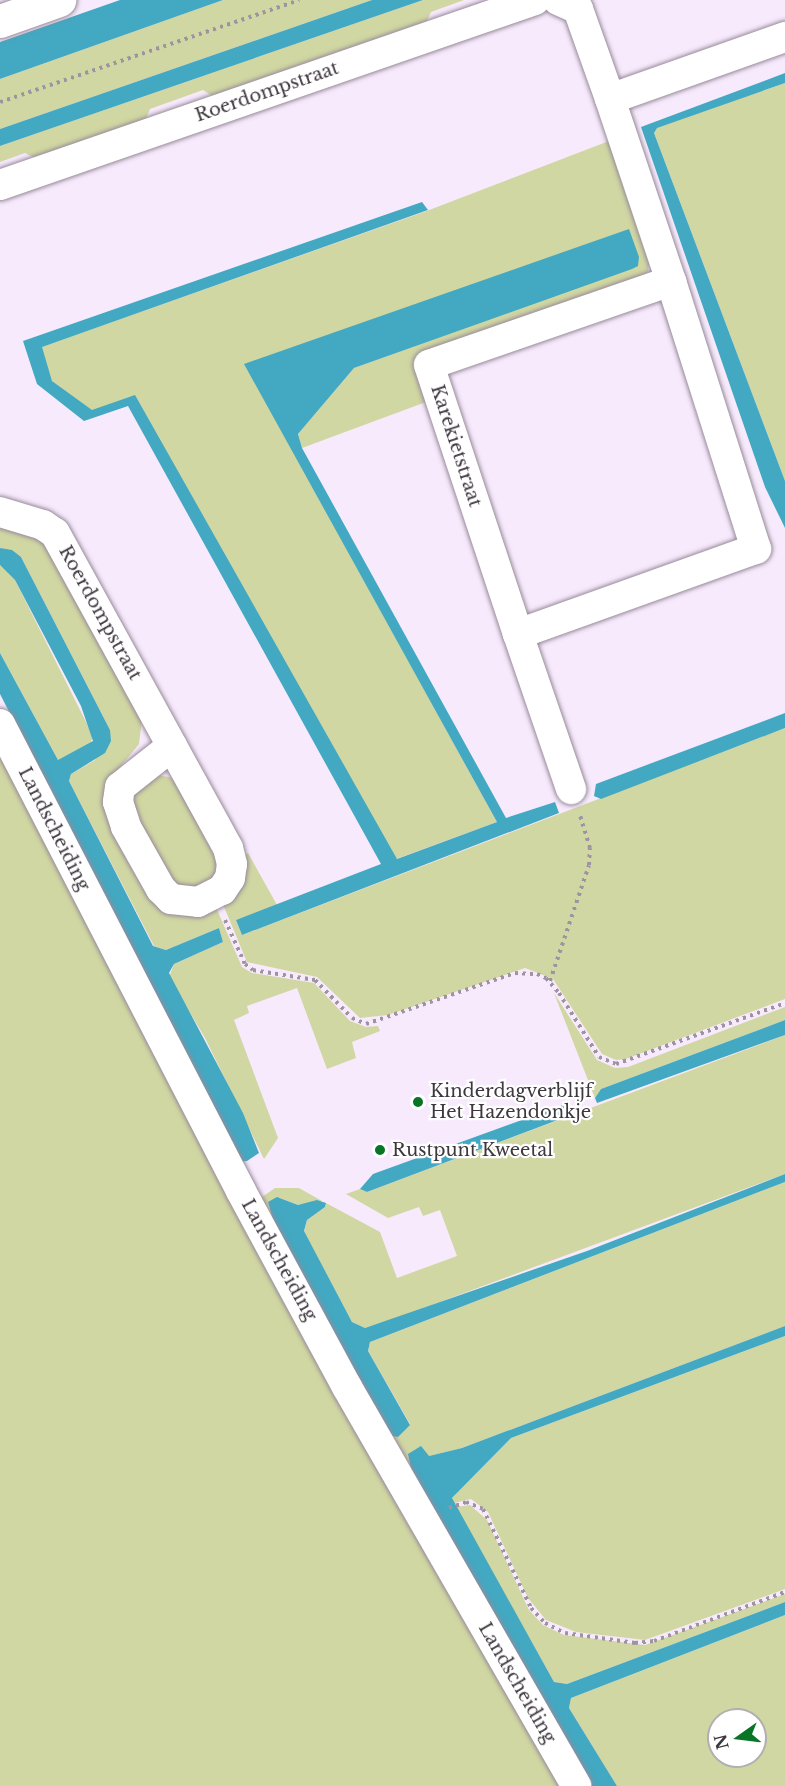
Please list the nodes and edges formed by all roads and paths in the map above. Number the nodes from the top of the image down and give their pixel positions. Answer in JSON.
{"nodes":[{"id":1,"x":59,"y":0,"type":"edge"},
{"id":2,"x":298,"y":0,"type":"edge"},
{"id":3,"x":535,"y":0,"type":"edge"},
{"id":4,"x":558,"y":0,"type":"edge"},
{"id":5,"x":0,"y":21,"type":"edge"},
{"id":6,"x":785,"y":37,"type":"edge"},
{"id":7,"x":610,"y":99,"type":"junction"},
{"id":8,"x":0,"y":102,"type":"edge"},
{"id":9,"x":0,"y":185,"type":"edge"},
{"id":10,"x":671,"y":281,"type":"junction"},
{"id":11,"x":0,"y":512,"type":"edge"},
{"id":12,"x":518,"y":634,"type":"junction"},
{"id":13,"x":0,"y":724,"type":"edge"},
{"id":14,"x":172,"y":746,"type":"junction"},
{"id":15,"x":571,"y":789,"type":"joint"},
{"id":16,"x":215,"y":894,"type":"junction"},
{"id":17,"x":550,"y":981,"type":"junction"},
{"id":18,"x":785,"y":1004,"type":"edge"},
{"id":19,"x":458,"y":1504,"type":"dead end"},
{"id":20,"x":785,"y":1592,"type":"edge"},
{"id":21,"x":576,"y":1786,"type":"edge"}],
"edges":[{"from":1,"to":5,"type":"street"},
{"from":2,"to":8,"type":"path"},
{"from":3,"to":9,"type":"street","name":"Roerdompstraat"},
{"from":4,"to":7,"type":"street"},
{"from":6,"to":7,"type":"street"},
{"from":7,"to":10,"type":"street"},
{"from":10,"to":12,"type":"street"},
{"from":10,"to":12,"type":"street","name":"Karekietstraat"},
{"from":11,"to":14,"type":"street","name":"Roerdompstraat"},
{"from":12,"to":15,"type":"street","name":"Karekietstraat"},
{"from":13,"to":21,"type":"street","name":"Landscheiding"},
{"from":14,"to":16,"type":"street","name":"Roerdompstraat"},
{"from":14,"to":16,"type":"street"},
{"from":15,"to":17,"type":"path"},
{"from":16,"to":17,"type":"path"},
{"from":17,"to":18,"type":"path"},
{"from":19,"to":20,"type":"path"}]}
